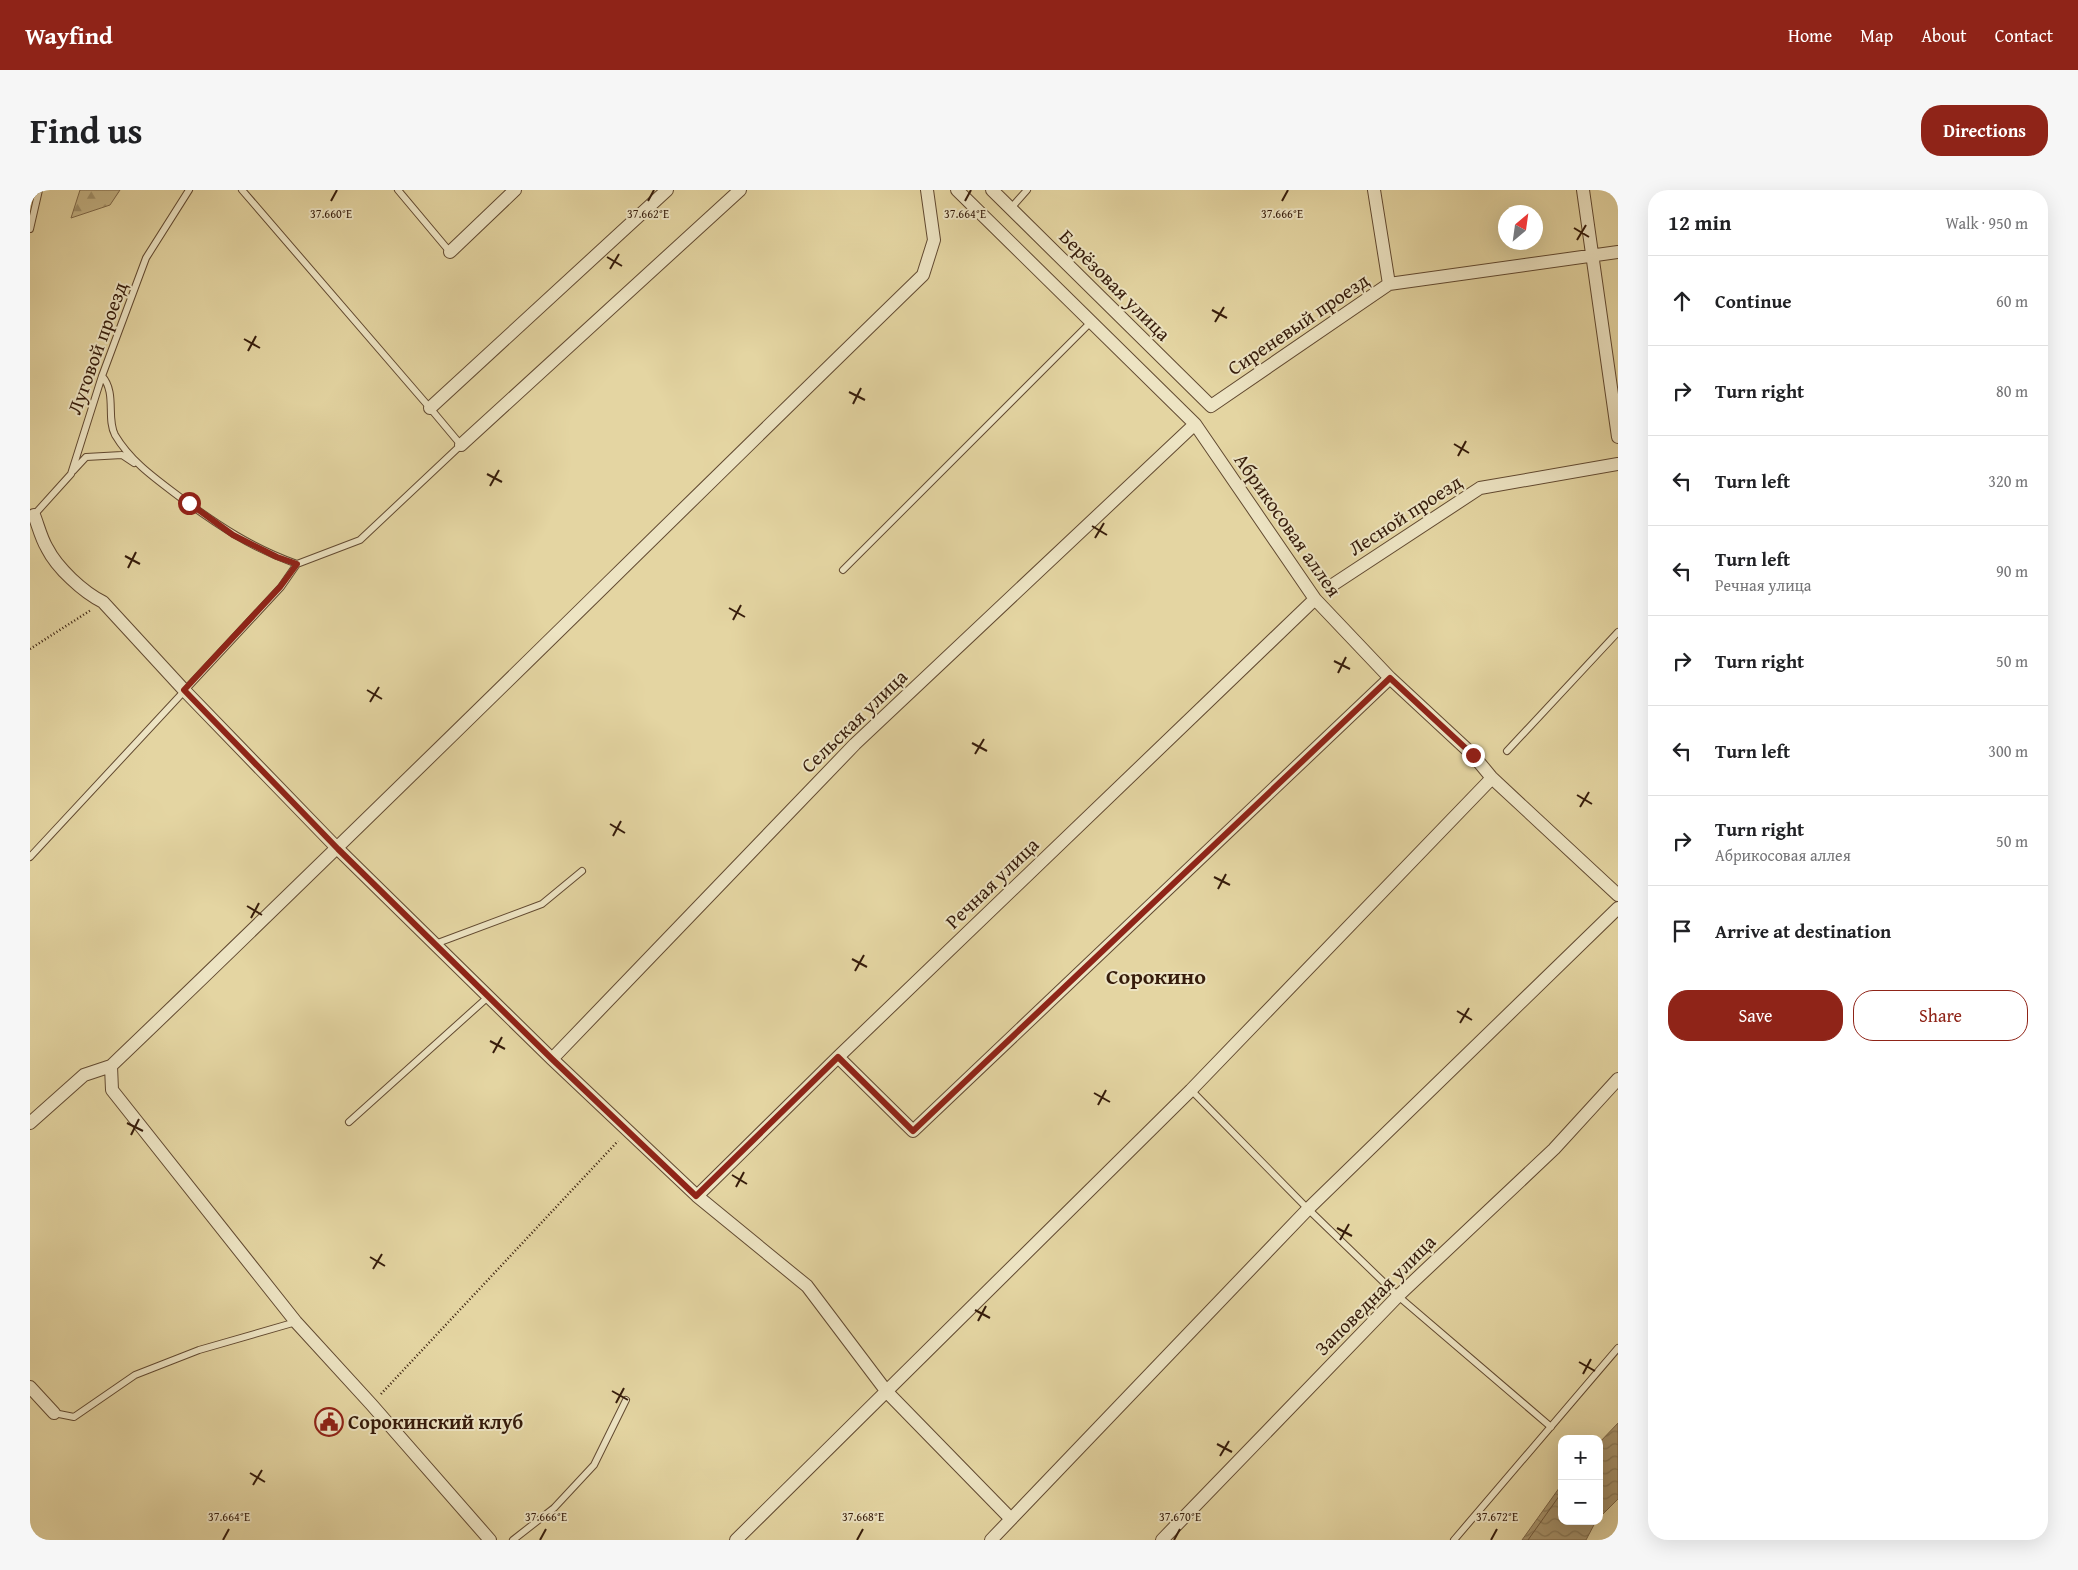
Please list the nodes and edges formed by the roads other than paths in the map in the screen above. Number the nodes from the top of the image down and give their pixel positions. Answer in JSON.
{"nodes":[{"id":1,"x":39,"y":190,"type":"edge"},
{"id":2,"x":189,"y":190,"type":"edge"},
{"id":3,"x":242,"y":190,"type":"edge"},
{"id":4,"x":398,"y":190,"type":"edge"},
{"id":5,"x":515,"y":190,"type":"edge"},
{"id":6,"x":667,"y":190,"type":"edge"},
{"id":7,"x":740,"y":190,"type":"edge"},
{"id":8,"x":927,"y":190,"type":"edge"},
{"id":9,"x":956,"y":190,"type":"edge"},
{"id":10,"x":992,"y":190,"type":"edge"},
{"id":11,"x":1027,"y":190,"type":"edge"},
{"id":12,"x":1374,"y":190,"type":"edge"},
{"id":13,"x":1582,"y":190,"type":"edge"},
{"id":14,"x":1011,"y":208,"type":"junction"},
{"id":15,"x":30,"y":229,"type":"edge"},
{"id":16,"x":450,"y":252,"type":"joint"},
{"id":17,"x":1618,"y":252,"type":"edge"},
{"id":18,"x":1592,"y":257,"type":"junction"},
{"id":19,"x":1389,"y":284,"type":"junction"},
{"id":20,"x":1091,"y":322,"type":"junction"},
{"id":21,"x":102,"y":376,"type":"junction"},
{"id":22,"x":1211,"y":406,"type":"joint"},
{"id":23,"x":430,"y":408,"type":"junction"},
{"id":24,"x":1195,"y":424,"type":"junction"},
{"id":25,"x":1618,"y":437,"type":"edge"},
{"id":26,"x":461,"y":445,"type":"junction"},
{"id":27,"x":1618,"y":464,"type":"edge"},
{"id":28,"x":141,"y":468,"type":"junction"},
{"id":29,"x":71,"y":474,"type":"junction"},
{"id":30,"x":34,"y":514,"type":"joint"},
{"id":31,"x":297,"y":564,"type":"junction"},
{"id":32,"x":843,"y":570,"type":"dead end"},
{"id":33,"x":1334,"y":584,"type":"dead end"},
{"id":34,"x":1314,"y":599,"type":"junction"},
{"id":35,"x":1618,"y":632,"type":"edge"},
{"id":36,"x":1390,"y":678,"type":"junction"},
{"id":37,"x":184,"y":690,"type":"junction"},
{"id":38,"x":1507,"y":752,"type":"dead end"},
{"id":39,"x":1492,"y":778,"type":"junction"},
{"id":40,"x":338,"y":849,"type":"junction"},
{"id":41,"x":30,"y":857,"type":"edge"},
{"id":42,"x":582,"y":871,"type":"dead end"},
{"id":43,"x":1618,"y":895,"type":"edge"},
{"id":44,"x":1618,"y":908,"type":"edge"},
{"id":45,"x":435,"y":944,"type":"junction"},
{"id":46,"x":488,"y":997,"type":"junction"},
{"id":47,"x":838,"y":1057,"type":"junction"},
{"id":48,"x":552,"y":1059,"type":"junction"},
{"id":49,"x":111,"y":1066,"type":"junction"},
{"id":50,"x":1618,"y":1079,"type":"edge"},
{"id":51,"x":1192,"y":1090,"type":"junction"},
{"id":52,"x":350,"y":1122,"type":"dead end"},
{"id":53,"x":30,"y":1123,"type":"edge"},
{"id":54,"x":696,"y":1196,"type":"junction"},
{"id":55,"x":1308,"y":1209,"type":"junction"},
{"id":56,"x":1398,"y":1296,"type":"junction"},
{"id":57,"x":296,"y":1322,"type":"junction"},
{"id":58,"x":1618,"y":1348,"type":"edge"},
{"id":59,"x":30,"y":1387,"type":"edge"},
{"id":60,"x":887,"y":1392,"type":"junction"},
{"id":61,"x":626,"y":1400,"type":"dead end"},
{"id":62,"x":54,"y":1413,"type":"joint"},
{"id":63,"x":1551,"y":1427,"type":"junction"},
{"id":64,"x":1011,"y":1519,"type":"junction"},
{"id":65,"x":490,"y":1540,"type":"edge"},
{"id":66,"x":513,"y":1540,"type":"edge"},
{"id":67,"x":736,"y":1540,"type":"edge"},
{"id":68,"x":991,"y":1540,"type":"edge"},
{"id":69,"x":1162,"y":1540,"type":"edge"},
{"id":70,"x":1454,"y":1540,"type":"edge"}],
"edges":[{"from":1,"to":15,"type":"lane"},
{"from":2,"to":21,"type":"lane","name":"Луговой проезд"},
{"from":3,"to":23,"type":"lane"},
{"from":4,"to":16,"type":"lane"},
{"from":5,"to":16,"type":"street"},
{"from":6,"to":23,"type":"street"},
{"from":7,"to":26,"type":"street"},
{"from":8,"to":40,"type":"street"},
{"from":9,"to":20,"type":"street","name":"Абрикосовая аллея"},
{"from":10,"to":14,"type":"street","name":"Берёзовая улица"},
{"from":11,"to":14,"type":"lane"},
{"from":12,"to":19,"type":"street"},
{"from":13,"to":18,"type":"street"},
{"from":14,"to":22,"type":"street","name":"Берёзовая улица"},
{"from":17,"to":18,"type":"street","name":"Сиреневый проезд"},
{"from":18,"to":19,"type":"street","name":"Сиреневый проезд"},
{"from":18,"to":25,"type":"street"},
{"from":19,"to":22,"type":"street","name":"Сиреневый проезд"},
{"from":20,"to":24,"type":"street","name":"Абрикосовая аллея"},
{"from":20,"to":32,"type":"lane"},
{"from":21,"to":28,"type":"lane"},
{"from":21,"to":29,"type":"lane","name":"Луговой проезд"},
{"from":23,"to":26,"type":"lane"},
{"from":24,"to":34,"type":"street","name":"Абрикосовая аллея"},
{"from":24,"to":48,"type":"street","name":"Сельская улица"},
{"from":26,"to":31,"type":"lane"},
{"from":27,"to":33,"type":"street","name":"Лесной проезд"},
{"from":28,"to":29,"type":"lane"},
{"from":28,"to":31,"type":"lane"},
{"from":29,"to":30,"type":"lane","name":"Луговой проезд"},
{"from":30,"to":37,"type":"street"},
{"from":31,"to":37,"type":"lane"},
{"from":34,"to":36,"type":"street","name":"Абрикосовая аллея"},
{"from":34,"to":47,"type":"street","name":"Речная улица"},
{"from":35,"to":38,"type":"lane"},
{"from":36,"to":39,"type":"street","name":"Абрикосовая аллея"},
{"from":36,"to":47,"type":"street"},
{"from":37,"to":40,"type":"street"},
{"from":37,"to":41,"type":"lane"},
{"from":39,"to":43,"type":"street","name":"Абрикосовая аллея"},
{"from":39,"to":51,"type":"street"},
{"from":40,"to":45,"type":"street"},
{"from":40,"to":49,"type":"street"},
{"from":42,"to":45,"type":"lane"},
{"from":44,"to":55,"type":"street"},
{"from":45,"to":46,"type":"street"},
{"from":46,"to":48,"type":"street"},
{"from":46,"to":52,"type":"lane"},
{"from":47,"to":54,"type":"street","name":"Речная улица"},
{"from":48,"to":54,"type":"street"},
{"from":49,"to":53,"type":"street"},
{"from":49,"to":57,"type":"street"},
{"from":50,"to":56,"type":"street","name":"Заповедная улица"},
{"from":51,"to":55,"type":"lane"},
{"from":51,"to":60,"type":"street"},
{"from":54,"to":60,"type":"street"},
{"from":55,"to":56,"type":"lane"},
{"from":55,"to":64,"type":"street"},
{"from":56,"to":63,"type":"lane"},
{"from":56,"to":69,"type":"street","name":"Заповедная улица"},
{"from":57,"to":62,"type":"lane"},
{"from":57,"to":65,"type":"street"},
{"from":58,"to":63,"type":"lane"},
{"from":59,"to":62,"type":"street"},
{"from":60,"to":64,"type":"street"},
{"from":60,"to":67,"type":"street"},
{"from":61,"to":66,"type":"lane"},
{"from":63,"to":70,"type":"lane"},
{"from":64,"to":68,"type":"street"}]}
